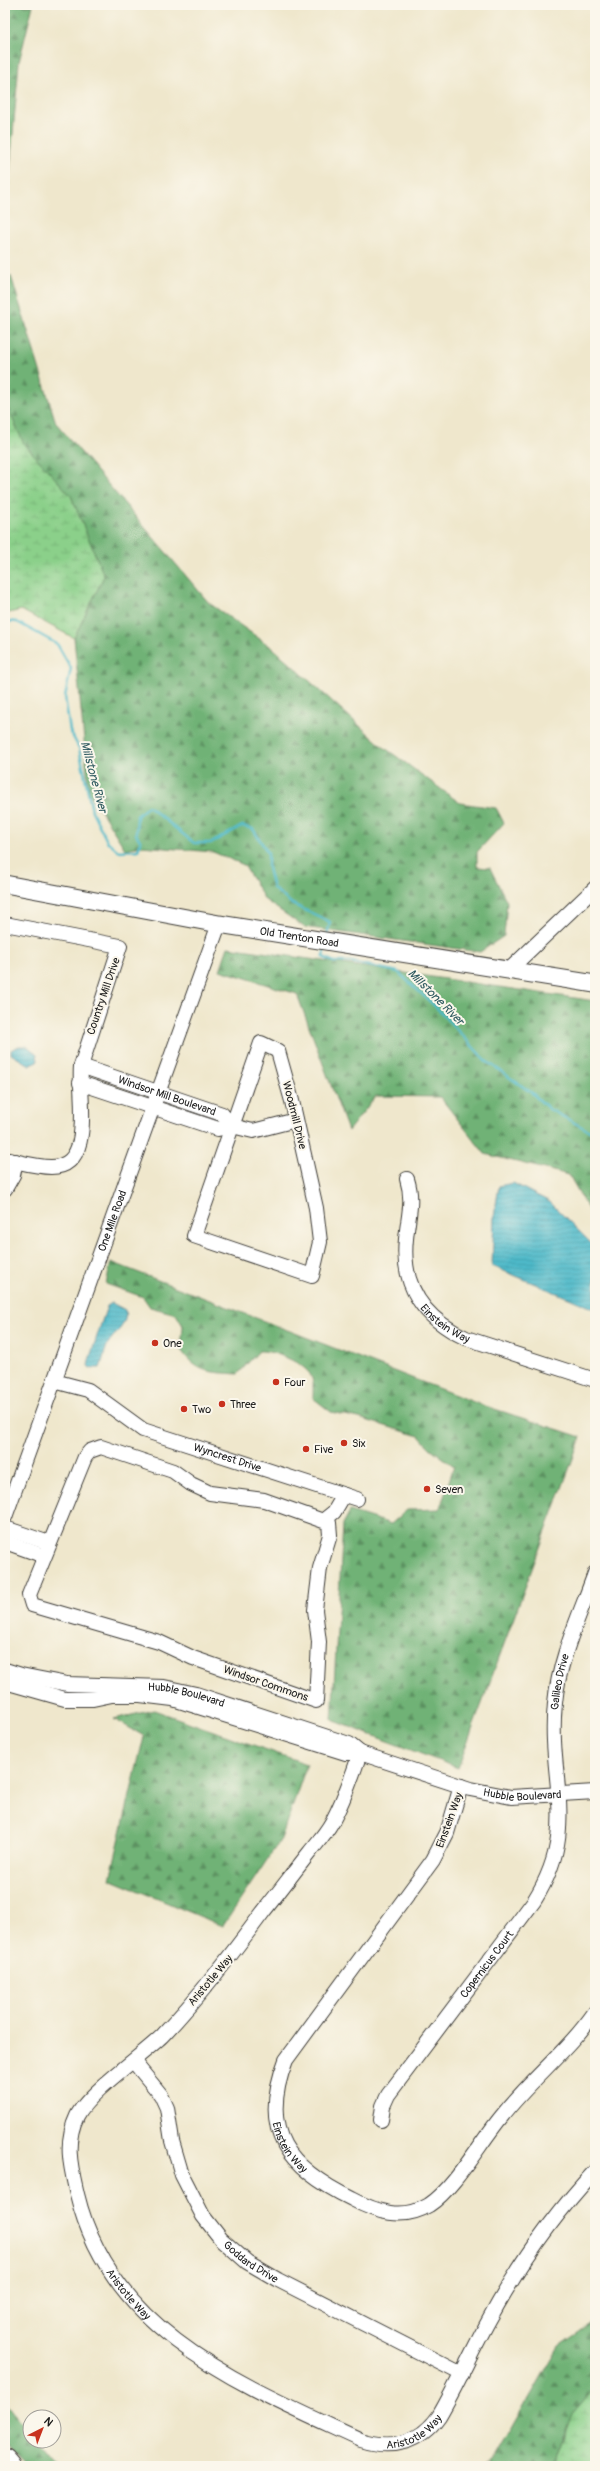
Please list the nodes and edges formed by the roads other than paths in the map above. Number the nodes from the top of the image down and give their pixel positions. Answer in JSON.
{"nodes":[{"id":1,"x":5,"y":884,"type":"edge"},
{"id":2,"x":595,"y":888,"type":"edge"},
{"id":3,"x":5,"y":924,"type":"edge"},
{"id":4,"x":219,"y":924,"type":"junction"},
{"id":5,"x":510,"y":969,"type":"junction"},
{"id":6,"x":595,"y":984,"type":"edge"},
{"id":7,"x":81,"y":1066,"type":"junction"},
{"id":8,"x":80,"y":1083,"type":"junction"},
{"id":9,"x":157,"y":1092,"type":"junction"},
{"id":10,"x":152,"y":1108,"type":"junction"},
{"id":11,"x":296,"y":1120,"type":"junction"},
{"id":12,"x":232,"y":1126,"type":"junction"},
{"id":13,"x":11,"y":1160,"type":"edge"},
{"id":14,"x":407,"y":1179,"type":"dead end"},
{"id":15,"x":5,"y":1190,"type":"edge"},
{"id":16,"x":595,"y":1380,"type":"edge"},
{"id":17,"x":54,"y":1381,"type":"junction"},
{"id":18,"x":5,"y":1517,"type":"edge"},
{"id":19,"x":324,"y":1520,"type":"junction"},
{"id":20,"x":5,"y":1528,"type":"edge"},
{"id":21,"x":5,"y":1542,"type":"edge"},
{"id":22,"x":47,"y":1550,"type":"junction"},
{"id":23,"x":595,"y":1573,"type":"edge"},
{"id":24,"x":5,"y":1670,"type":"edge"},
{"id":25,"x":5,"y":1682,"type":"edge"},
{"id":26,"x":360,"y":1753,"type":"junction"},
{"id":27,"x":462,"y":1786,"type":"junction"},
{"id":28,"x":595,"y":1792,"type":"edge"},
{"id":29,"x":559,"y":1795,"type":"junction"},
{"id":30,"x":595,"y":2012,"type":"edge"},
{"id":31,"x":134,"y":2062,"type":"junction"},
{"id":32,"x":381,"y":2120,"type":"dead end"},
{"id":33,"x":595,"y":2171,"type":"edge"},
{"id":34,"x":462,"y":2374,"type":"junction"},
{"id":35,"x":5,"y":2460,"type":"edge"},
{"id":36,"x":11,"y":2466,"type":"edge"}],
"edges":[{"from":1,"to":4,"type":"main road","name":"Old Trenton Road"},
{"from":2,"to":5,"type":"street"},
{"from":3,"to":7,"type":"street","name":"Country Mill Drive"},
{"from":4,"to":5,"type":"main road","name":"Old Trenton Road"},
{"from":4,"to":9,"type":"street","name":"One Mile Road"},
{"from":5,"to":6,"type":"main road","name":"Old Trenton Road"},
{"from":7,"to":8,"type":"street"},
{"from":7,"to":9,"type":"street","name":"Windsor Mill Boulevard"},
{"from":8,"to":10,"type":"street","name":"Windsor Mill Boulevard"},
{"from":8,"to":13,"type":"street"},
{"from":9,"to":10,"type":"street","name":"One Mile Road"},
{"from":9,"to":12,"type":"street","name":"Windsor Mill Boulevard"},
{"from":10,"to":12,"type":"street","name":"Windsor Mill Boulevard"},
{"from":10,"to":17,"type":"street","name":"One Mile Road"},
{"from":11,"to":12,"type":"street"},
{"from":11,"to":12,"type":"street","name":"Woodmill Drive"},
{"from":11,"to":12,"type":"street","name":"Woodmill Drive"},
{"from":13,"to":15,"type":"street"},
{"from":14,"to":16,"type":"street","name":"Einstein Way"},
{"from":17,"to":18,"type":"street","name":"One Mile Road"},
{"from":17,"to":19,"type":"street","name":"Wyncrest Drive"},
{"from":19,"to":22,"type":"street","name":"Windsor Commons"},
{"from":19,"to":22,"type":"street","name":"Windsor Commons"},
{"from":20,"to":22,"type":"street"},
{"from":21,"to":22,"type":"street"},
{"from":23,"to":29,"type":"street","name":"Galileo Drive"},
{"from":24,"to":26,"type":"street","name":"Hubble Boulevard"},
{"from":25,"to":26,"type":"street","name":"Hubble Boulevard"},
{"from":26,"to":27,"type":"street","name":"Hubble Boulevard"},
{"from":26,"to":31,"type":"street","name":"Aristotle Way"},
{"from":27,"to":29,"type":"street","name":"Hubble Boulevard"},
{"from":27,"to":30,"type":"street","name":"Einstein Way"},
{"from":28,"to":29,"type":"street","name":"Hubble Boulevard"},
{"from":29,"to":32,"type":"street","name":"Copernicus Court"},
{"from":31,"to":34,"type":"street","name":"Goddard Drive"},
{"from":31,"to":34,"type":"street","name":"Aristotle Way"},
{"from":33,"to":34,"type":"street","name":"Aristotle Way"},
{"from":35,"to":36,"type":"highway"}]}
